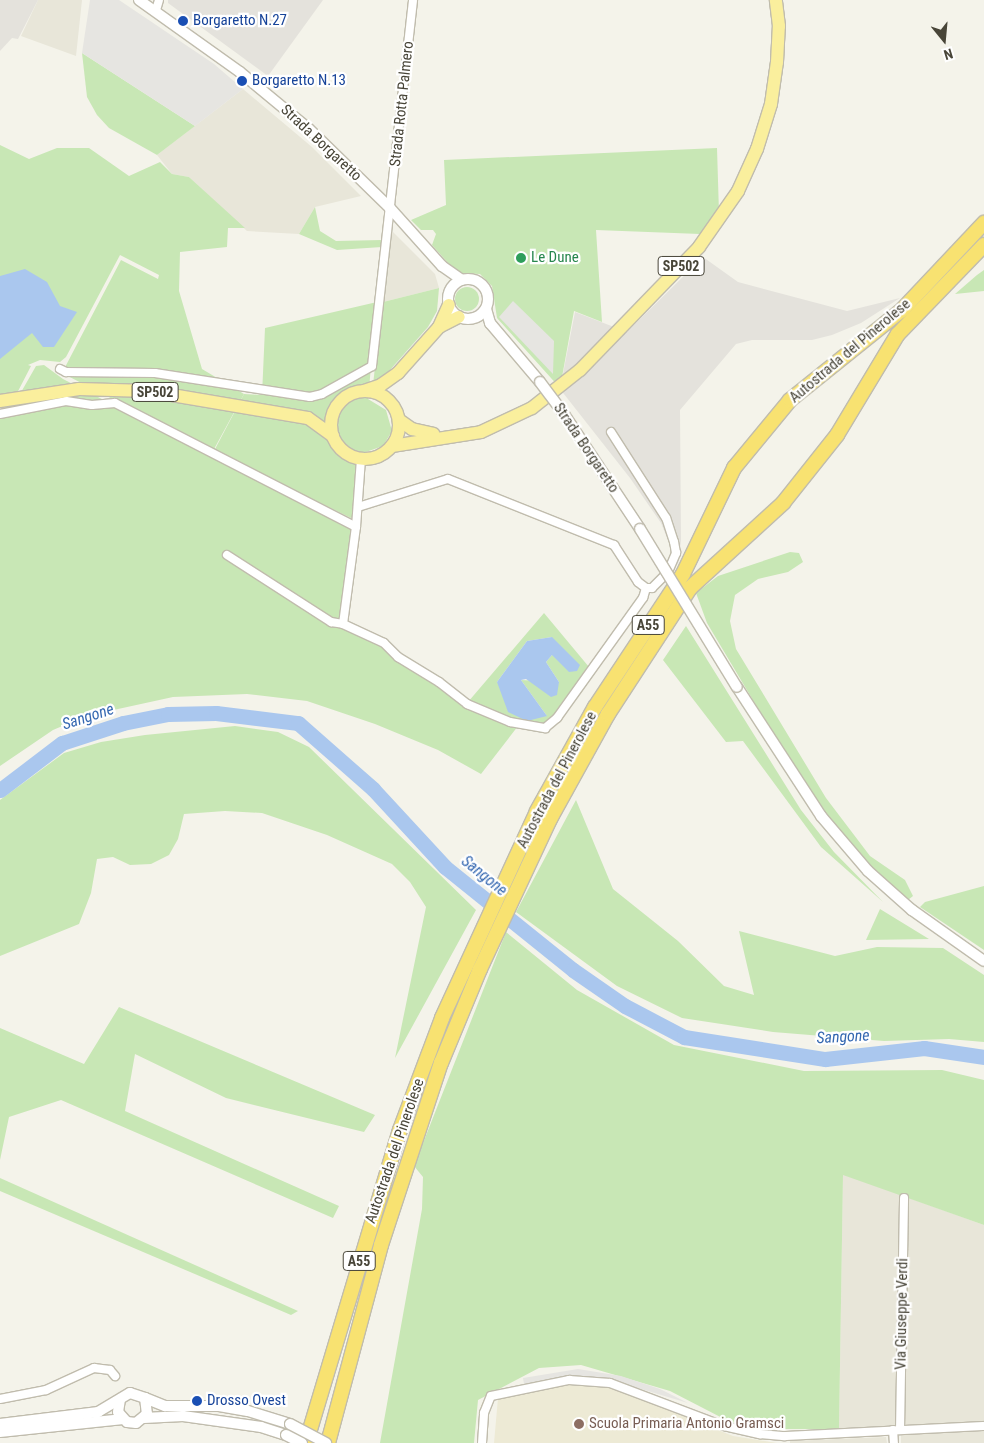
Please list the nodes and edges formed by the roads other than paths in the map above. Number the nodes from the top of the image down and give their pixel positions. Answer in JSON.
{"nodes":[{"id":1,"x":139,"y":0,"type":"edge"},
{"id":2,"x":413,"y":0,"type":"edge"},
{"id":3,"x":776,"y":0,"type":"edge"},
{"id":4,"x":158,"y":5,"type":"edge"},
{"id":5,"x":390,"y":208,"type":"junction"},
{"id":6,"x":984,"y":223,"type":"edge"},
{"id":7,"x":984,"y":244,"type":"edge"},
{"id":8,"x":442,"y":266,"type":"junction"},
{"id":9,"x":462,"y":280,"type":"junction"},
{"id":10,"x":450,"y":289,"type":"junction"},
{"id":11,"x":449,"y":305,"type":"junction"},
{"id":12,"x":482,"y":313,"type":"junction"},
{"id":13,"x":459,"y":317,"type":"junction"},
{"id":14,"x":439,"y":327,"type":"junction"},
{"id":15,"x":60,"y":369,"type":"dead end"},
{"id":16,"x":398,"y":373,"type":"junction"},
{"id":17,"x":361,"y":392,"type":"junction"},
{"id":18,"x":0,"y":401,"type":"edge"},
{"id":19,"x":339,"y":404,"type":"junction"},
{"id":20,"x":391,"y":404,"type":"junction"},
{"id":21,"x":0,"y":414,"type":"edge"},
{"id":22,"x":308,"y":418,"type":"junction"},
{"id":23,"x":399,"y":420,"type":"junction"},
{"id":24,"x":611,"y":432,"type":"dead end"},
{"id":25,"x":333,"y":436,"type":"junction"},
{"id":26,"x":453,"y":437,"type":"junction"},
{"id":27,"x":392,"y":446,"type":"junction"},
{"id":28,"x":360,"y":459,"type":"junction"},
{"id":29,"x":358,"y":508,"type":"junction"},
{"id":30,"x":356,"y":527,"type":"junction"},
{"id":31,"x":227,"y":555,"type":"dead end"},
{"id":32,"x":646,"y":588,"type":"junction"},
{"id":33,"x":343,"y":624,"type":"junction"},
{"id":34,"x":984,"y":960,"type":"edge"},
{"id":35,"x":904,"y":1198,"type":"dead end"},
{"id":36,"x":115,"y":1376,"type":"dead end"},
{"id":37,"x":346,"y":1379,"type":"junction"},
{"id":38,"x":145,"y":1398,"type":"junction"},
{"id":39,"x":0,"y":1400,"type":"edge"},
{"id":40,"x":120,"y":1400,"type":"junction"},
{"id":41,"x":144,"y":1418,"type":"junction"},
{"id":42,"x":123,"y":1419,"type":"junction"},
{"id":43,"x":0,"y":1424,"type":"edge"},
{"id":44,"x":984,"y":1426,"type":"edge"},
{"id":45,"x":896,"y":1430,"type":"junction"},
{"id":46,"x":0,"y":1432,"type":"edge"},
{"id":47,"x":784,"y":1440,"type":"edge"},
{"id":48,"x":303,"y":1443,"type":"edge"},
{"id":49,"x":327,"y":1443,"type":"edge"},
{"id":50,"x":333,"y":1443,"type":"edge"},
{"id":51,"x":482,"y":1443,"type":"edge"},
{"id":52,"x":894,"y":1443,"type":"edge"}],
"edges":[{"from":1,"to":4,"type":"street","name":"Strada Borgaretto"},
{"from":2,"to":5,"type":"street","name":"Strada Rotta Palmero"},
{"from":3,"to":26,"type":"main road","number":"SP502"},
{"from":4,"to":5,"type":"street","name":"Strada Borgaretto"},
{"from":5,"to":8,"type":"street","name":"Strada Borgaretto"},
{"from":5,"to":15,"type":"street","name":"Strada Rotta Palmero"},
{"from":6,"to":48,"type":"highway","name":"Autostrada del Pinerolese","number":"A55"},
{"from":7,"to":37,"type":"highway","name":"Autostrada del Pinerolese","number":"A55"},
{"from":8,"to":9,"type":"street","name":"Strada Borgaretto"},
{"from":8,"to":10,"type":"street","name":"Strada Borgaretto"},
{"from":9,"to":10,"type":"street"},
{"from":9,"to":12,"type":"street"},
{"from":10,"to":11,"type":"street"},
{"from":11,"to":13,"type":"street"},
{"from":11,"to":14,"type":"main road"},
{"from":12,"to":13,"type":"street"},
{"from":12,"to":34,"type":"street","name":"Strada Borgaretto","bridge":true},
{"from":13,"to":14,"type":"main road"},
{"from":14,"to":16,"type":"main road"},
{"from":16,"to":17,"type":"main road"},
{"from":16,"to":20,"type":"main road"},
{"from":17,"to":19,"type":"main road","number":"SP502"},
{"from":17,"to":20,"type":"main road"},
{"from":18,"to":22,"type":"main road","number":"SP502"},
{"from":19,"to":22,"type":"main road","number":"SP502"},
{"from":19,"to":25,"type":"main road"},
{"from":20,"to":23,"type":"main road"},
{"from":21,"to":30,"type":"street"},
{"from":22,"to":25,"type":"main road","number":"SP502"},
{"from":23,"to":26,"type":"main road","number":"SP502"},
{"from":23,"to":27,"type":"main road"},
{"from":24,"to":32,"type":"street"},
{"from":25,"to":28,"type":"main road","number":"SP502"},
{"from":26,"to":27,"type":"main road","number":"SP502"},
{"from":27,"to":28,"type":"main road","number":"SP502"},
{"from":28,"to":29,"type":"street"},
{"from":29,"to":30,"type":"street"},
{"from":29,"to":32,"type":"street"},
{"from":30,"to":33,"type":"street"},
{"from":31,"to":33,"type":"street"},
{"from":32,"to":33,"type":"street"},
{"from":35,"to":45,"type":"street","name":"Via Giuseppe Verdi"},
{"from":36,"to":39,"type":"street"},
{"from":37,"to":49,"type":"highway","name":"Autostrada del Pinerolese","number":"A55"},
{"from":37,"to":50,"type":"highway"},
{"from":38,"to":40,"type":"street"},
{"from":38,"to":41,"type":"street"},
{"from":38,"to":49,"type":"street","bridge":true},
{"from":40,"to":42,"type":"street"},
{"from":40,"to":43,"type":"street"},
{"from":41,"to":42,"type":"street"},
{"from":41,"to":48,"type":"street","bridge":true},
{"from":42,"to":46,"type":"street"},
{"from":44,"to":45,"type":"street"},
{"from":45,"to":47,"type":"street"},
{"from":45,"to":52,"type":"street","name":"Via Giuseppe Verdi"},
{"from":47,"to":51,"type":"street"}]}
